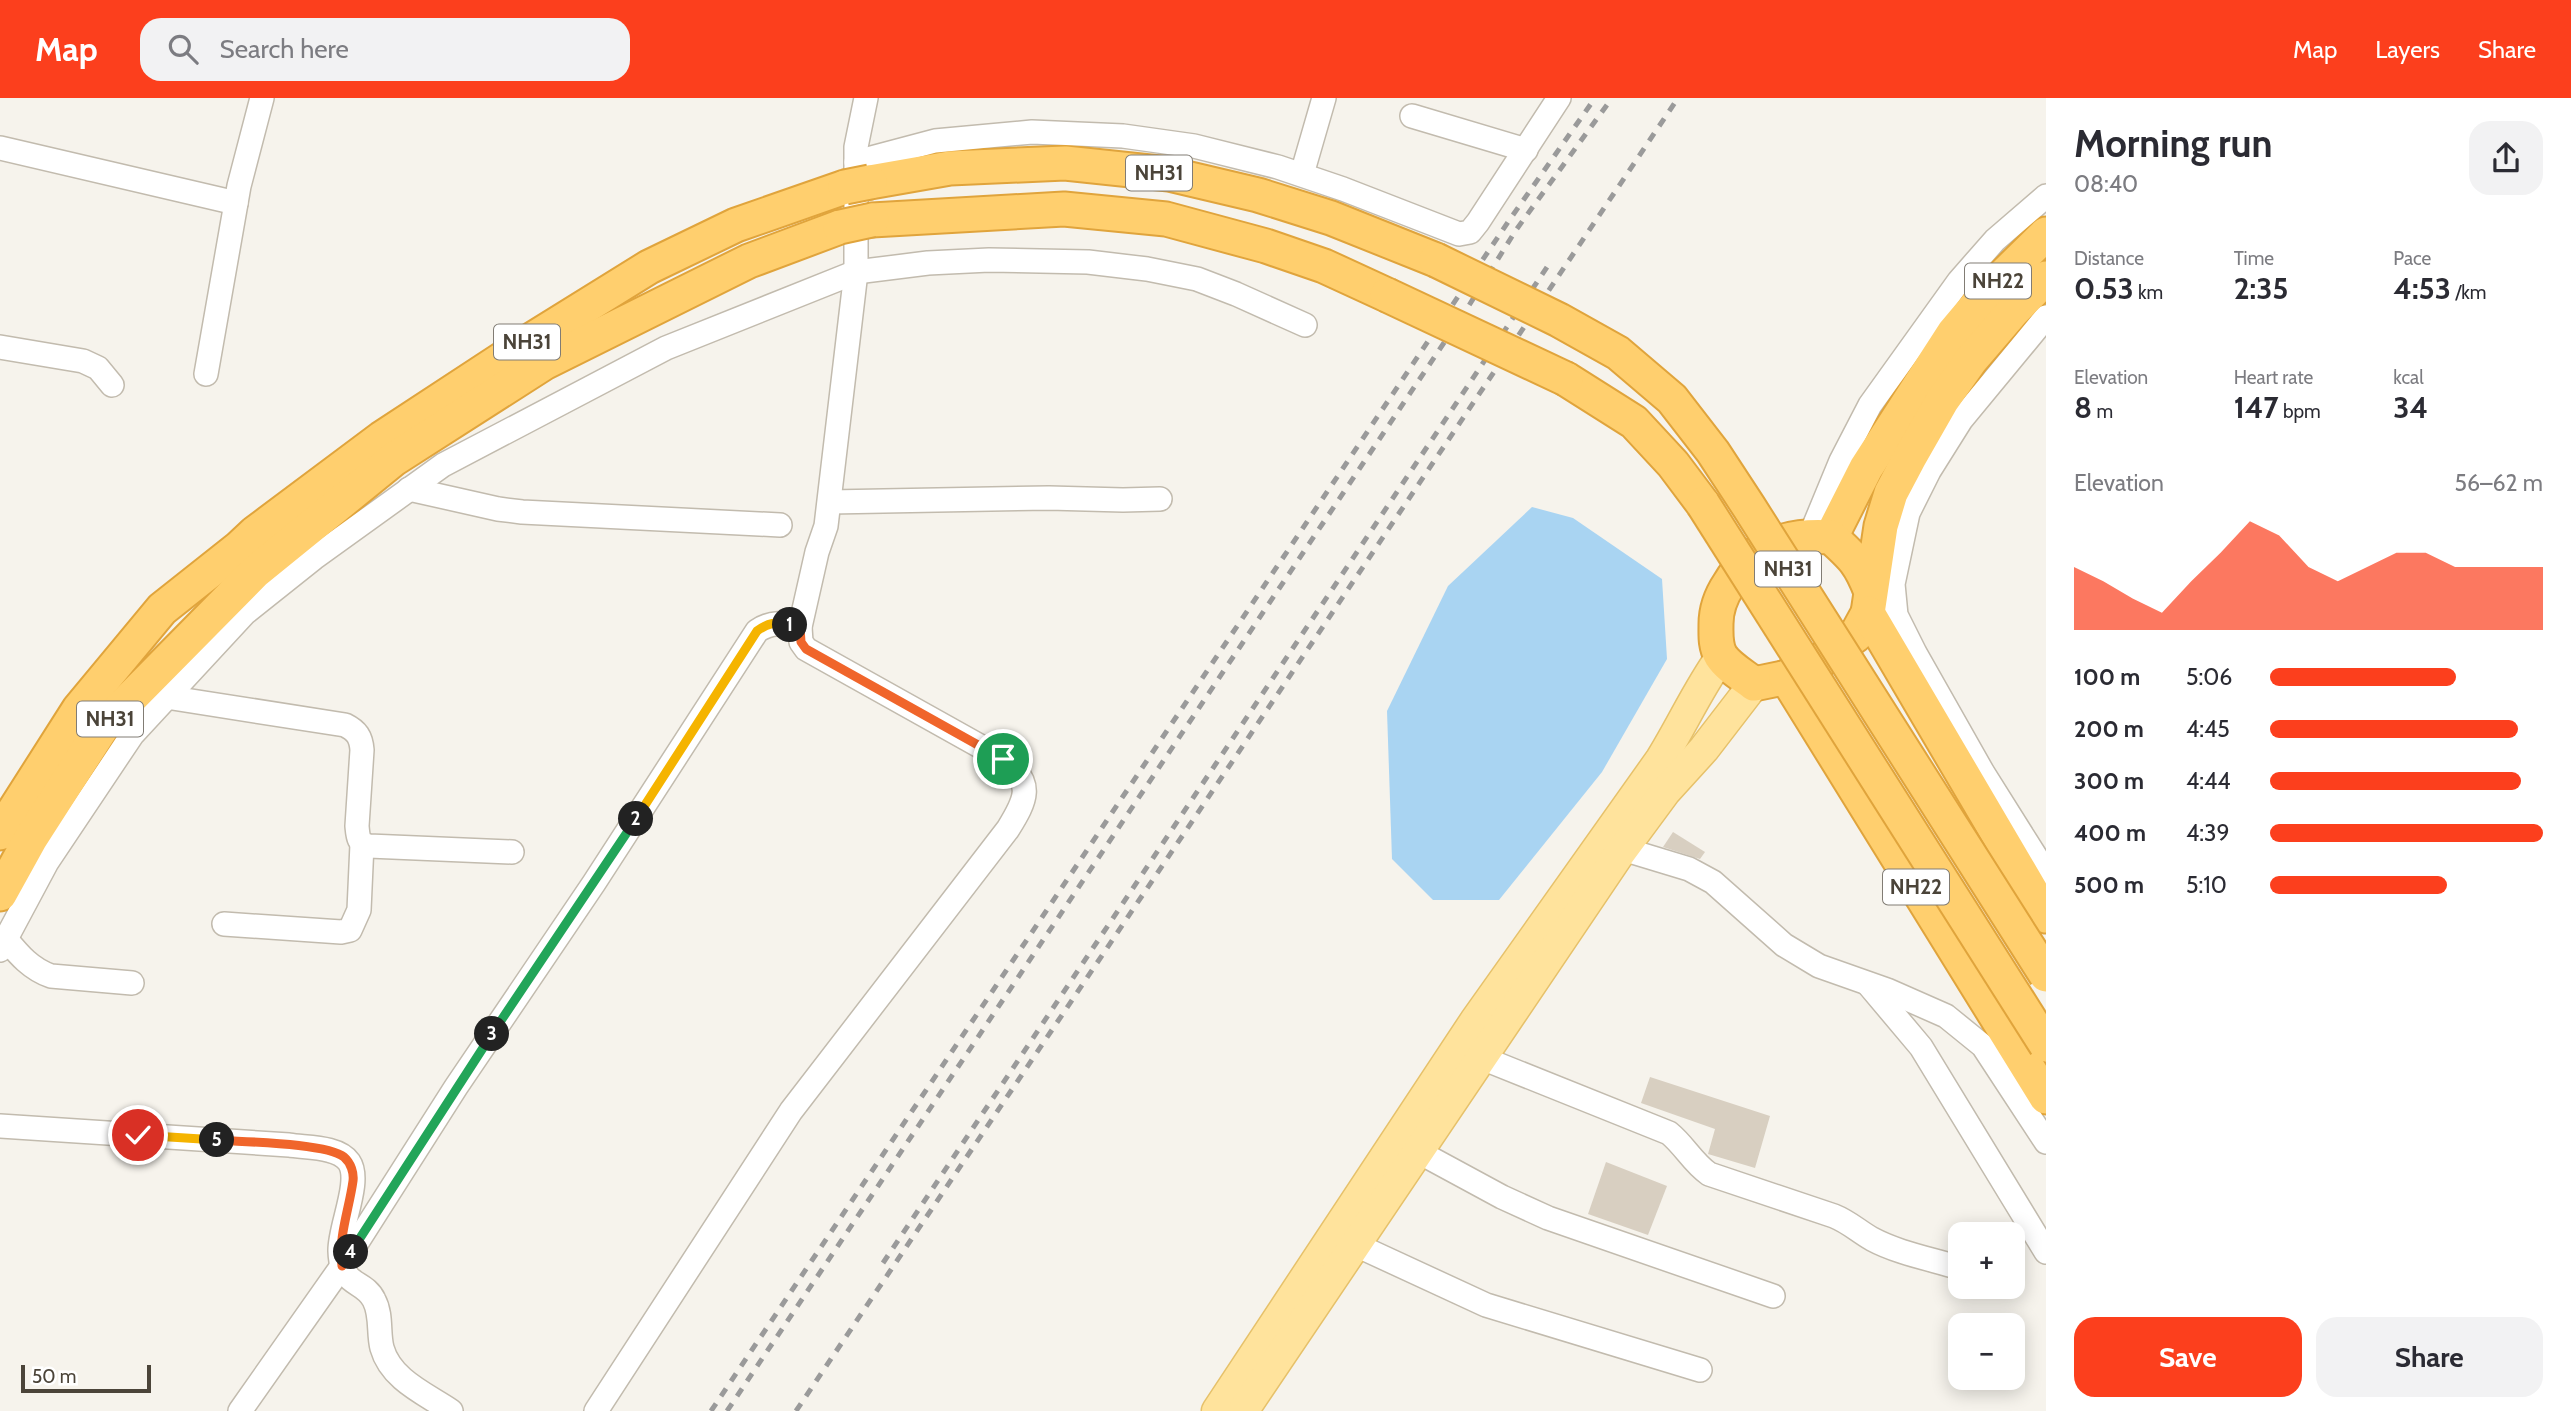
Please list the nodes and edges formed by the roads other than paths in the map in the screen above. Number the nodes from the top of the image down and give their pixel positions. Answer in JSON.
{"nodes":[{"id":1,"x":262,"y":98,"type":"edge"},
{"id":2,"x":866,"y":98,"type":"edge"},
{"id":3,"x":1324,"y":98,"type":"edge"},
{"id":4,"x":1559,"y":98,"type":"edge"},
{"id":5,"x":1412,"y":116,"type":"dead end"},
{"id":6,"x":0,"y":148,"type":"edge"},
{"id":7,"x":1526,"y":149,"type":"junction"},
{"id":8,"x":1302,"y":174,"type":"junction"},
{"id":9,"x":857,"y":177,"type":"junction"},
{"id":10,"x":2046,"y":196,"type":"edge"},
{"id":11,"x":236,"y":203,"type":"junction"},
{"id":12,"x":2046,"y":234,"type":"edge"},
{"id":13,"x":856,"y":272,"type":"junction"},
{"id":14,"x":2046,"y":278,"type":"edge"},
{"id":15,"x":2046,"y":317,"type":"edge"},
{"id":16,"x":1305,"y":326,"type":"dead end"},
{"id":17,"x":0,"y":347,"type":"edge"},
{"id":18,"x":206,"y":374,"type":"dead end"},
{"id":19,"x":112,"y":385,"type":"dead end"},
{"id":20,"x":410,"y":489,"type":"junction"},
{"id":21,"x":1160,"y":499,"type":"dead end"},
{"id":22,"x":830,"y":502,"type":"junction"},
{"id":23,"x":1900,"y":503,"type":"junction"},
{"id":24,"x":780,"y":525,"type":"dead end"},
{"id":25,"x":1820,"y":536,"type":"junction"},
{"id":26,"x":247,"y":560,"type":"junction"},
{"id":27,"x":1870,"y":602,"type":"junction"},
{"id":28,"x":800,"y":627,"type":"junction"},
{"id":29,"x":1721,"y":657,"type":"junction"},
{"id":30,"x":1786,"y":677,"type":"junction"},
{"id":31,"x":1754,"y":684,"type":"junction"},
{"id":32,"x":166,"y":697,"type":"junction"},
{"id":33,"x":0,"y":833,"type":"edge"},
{"id":34,"x":362,"y":844,"type":"junction"},
{"id":35,"x":1623,"y":849,"type":"junction"},
{"id":36,"x":512,"y":852,"type":"dead end"},
{"id":37,"x":2046,"y":873,"type":"edge"},
{"id":38,"x":0,"y":894,"type":"edge"},
{"id":39,"x":2046,"y":916,"type":"edge"},
{"id":40,"x":223,"y":924,"type":"dead end"},
{"id":41,"x":3,"y":944,"type":"edge"},
{"id":42,"x":2046,"y":975,"type":"edge"},
{"id":43,"x":132,"y":983,"type":"dead end"},
{"id":44,"x":1868,"y":985,"type":"junction"},
{"id":45,"x":2046,"y":1045,"type":"edge"},
{"id":46,"x":1482,"y":1058,"type":"junction"},
{"id":47,"x":2046,"y":1097,"type":"edge"},
{"id":48,"x":0,"y":1126,"type":"edge"},
{"id":49,"x":2046,"y":1142,"type":"edge"},
{"id":50,"x":1417,"y":1151,"type":"junction"},
{"id":51,"x":1354,"y":1244,"type":"junction"},
{"id":52,"x":2046,"y":1252,"type":"edge"},
{"id":53,"x":1948,"y":1264,"type":"edge"},
{"id":54,"x":342,"y":1266,"type":"junction"},
{"id":55,"x":1773,"y":1296,"type":"dead end"},
{"id":56,"x":1700,"y":1370,"type":"dead end"},
{"id":57,"x":1247,"y":1392,"type":"edge"},
{"id":58,"x":240,"y":1411,"type":"edge"},
{"id":59,"x":451,"y":1411,"type":"edge"},
{"id":60,"x":596,"y":1411,"type":"edge"},
{"id":61,"x":1217,"y":1411,"type":"edge"}],
"edges":[{"from":1,"to":11,"type":"street"},
{"from":2,"to":9,"type":"street"},
{"from":3,"to":8,"type":"street"},
{"from":4,"to":7,"type":"street"},
{"from":5,"to":7,"type":"street"},
{"from":6,"to":11,"type":"street"},
{"from":7,"to":8,"type":"street"},
{"from":8,"to":9,"type":"street"},
{"from":9,"to":13,"type":"street"},
{"from":9,"to":26,"type":"highway","number":"NH31"},
{"from":9,"to":42,"type":"highway","number":"NH31","bridge":true},
{"from":10,"to":25,"type":"street"},
{"from":11,"to":18,"type":"street"},
{"from":12,"to":25,"type":"highway","number":"NH22"},
{"from":13,"to":16,"type":"street"},
{"from":13,"to":20,"type":"street"},
{"from":13,"to":22,"type":"street"},
{"from":14,"to":23,"type":"highway","number":"NH22"},
{"from":15,"to":23,"type":"street"},
{"from":17,"to":19,"type":"street"},
{"from":20,"to":24,"type":"street"},
{"from":20,"to":32,"type":"street"},
{"from":21,"to":22,"type":"street"},
{"from":22,"to":28,"type":"street"},
{"from":23,"to":27,"type":"highway","number":"NH22"},
{"from":23,"to":37,"type":"street"},
{"from":25,"to":27,"type":"highway"},
{"from":25,"to":29,"type":"highway"},
{"from":26,"to":33,"type":"highway","number":"NH31"},
{"from":26,"to":38,"type":"highway","number":"NH31"},
{"from":26,"to":45,"type":"highway","number":"NH31","bridge":true},
{"from":27,"to":30,"type":"highway","number":"NH22"},
{"from":27,"to":39,"type":"highway"},
{"from":28,"to":54,"type":"street"},
{"from":28,"to":60,"type":"street"},
{"from":29,"to":31,"type":"highway"},
{"from":29,"to":57,"type":"main road"},
{"from":30,"to":31,"type":"highway"},
{"from":30,"to":47,"type":"highway","number":"NH22"},
{"from":31,"to":35,"type":"main road"},
{"from":32,"to":34,"type":"street"},
{"from":32,"to":41,"type":"street"},
{"from":34,"to":36,"type":"street"},
{"from":34,"to":40,"type":"street"},
{"from":35,"to":44,"type":"street"},
{"from":35,"to":46,"type":"main road"},
{"from":41,"to":43,"type":"street"},
{"from":44,"to":49,"type":"street"},
{"from":44,"to":52,"type":"street"},
{"from":46,"to":50,"type":"main road"},
{"from":46,"to":53,"type":"street"},
{"from":48,"to":54,"type":"street"},
{"from":50,"to":51,"type":"main road"},
{"from":50,"to":55,"type":"street"},
{"from":51,"to":56,"type":"street"},
{"from":51,"to":57,"type":"main road"},
{"from":54,"to":58,"type":"street"},
{"from":54,"to":59,"type":"street"},
{"from":57,"to":61,"type":"main road"}]}
